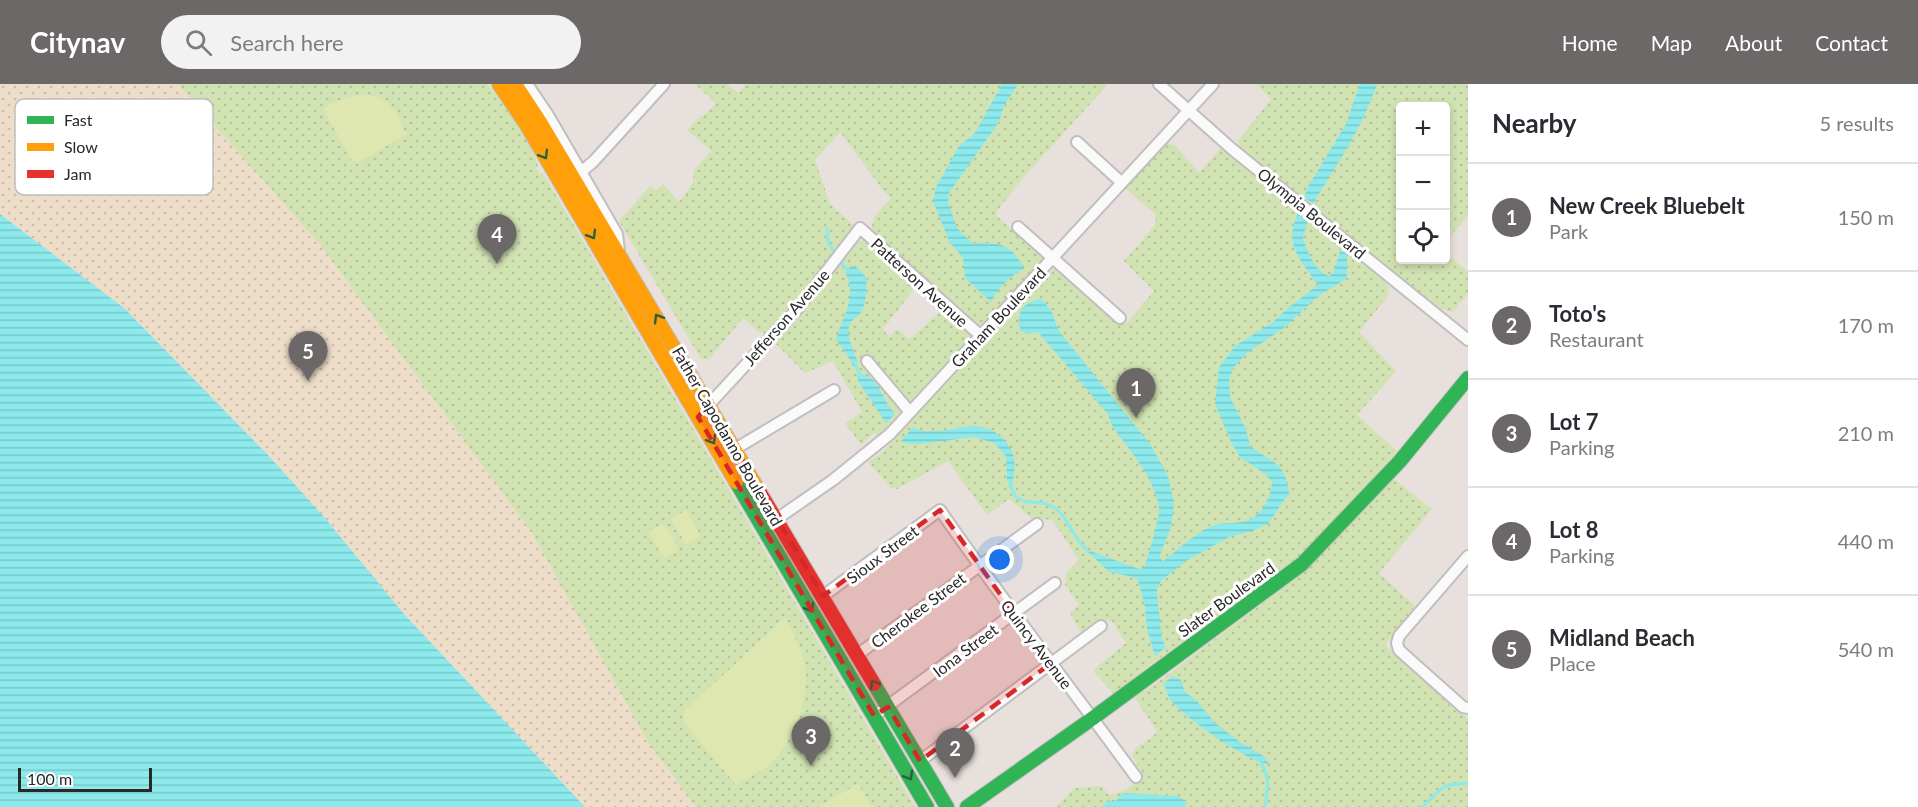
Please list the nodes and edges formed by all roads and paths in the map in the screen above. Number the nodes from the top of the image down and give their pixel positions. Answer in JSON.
{"nodes":[{"id":1,"x":499,"y":84,"type":"edge"},
{"id":2,"x":515,"y":84,"type":"edge"},
{"id":3,"x":527,"y":84,"type":"edge"},
{"id":4,"x":664,"y":84,"type":"edge"},
{"id":5,"x":1159,"y":84,"type":"edge"},
{"id":6,"x":1213,"y":84,"type":"edge"},
{"id":7,"x":1188,"y":111,"type":"junction"},
{"id":8,"x":1077,"y":142,"type":"dead end"},
{"id":9,"x":572,"y":178,"type":"junction"},
{"id":10,"x":1121,"y":182,"type":"junction"},
{"id":11,"x":1018,"y":227,"type":"dead end"},
{"id":12,"x":860,"y":228,"type":"joint"},
{"id":13,"x":1052,"y":260,"type":"junction"},
{"id":14,"x":1120,"y":318,"type":"dead end"},
{"id":15,"x":981,"y":336,"type":"junction"},
{"id":16,"x":1468,"y":340,"type":"edge"},
{"id":17,"x":867,"y":361,"type":"dead end"},
{"id":18,"x":1468,"y":378,"type":"edge"},
{"id":19,"x":834,"y":390,"type":"dead end"},
{"id":20,"x":691,"y":404,"type":"junction"},
{"id":21,"x":709,"y":404,"type":"junction"},
{"id":22,"x":910,"y":412,"type":"junction"},
{"id":23,"x":698,"y":417,"type":"junction"},
{"id":24,"x":735,"y":449,"type":"junction"},
{"id":25,"x":940,"y":510,"type":"joint"},
{"id":26,"x":777,"y":519,"type":"junction"},
{"id":27,"x":1037,"y":524,"type":"dead end"},
{"id":28,"x":763,"y":528,"type":"junction"},
{"id":29,"x":1468,"y":556,"type":"edge"},
{"id":30,"x":978,"y":565,"type":"junction"},
{"id":31,"x":1056,"y":583,"type":"dead end"},
{"id":32,"x":823,"y":596,"type":"junction"},
{"id":33,"x":1014,"y":614,"type":"junction"},
{"id":34,"x":1101,"y":626,"type":"dead end"},
{"id":35,"x":857,"y":655,"type":"junction"},
{"id":36,"x":1050,"y":664,"type":"junction"},
{"id":37,"x":888,"y":707,"type":"junction"},
{"id":38,"x":1468,"y":708,"type":"edge"},
{"id":39,"x":874,"y":716,"type":"junction"},
{"id":40,"x":1093,"y":718,"type":"junction"},
{"id":41,"x":920,"y":761,"type":"junction"},
{"id":42,"x":1136,"y":777,"type":"dead end"},
{"id":43,"x":927,"y":807,"type":"edge"},
{"id":44,"x":947,"y":807,"type":"edge"},
{"id":45,"x":968,"y":807,"type":"edge"}],
"edges":[{"from":1,"to":9,"type":"main road","name":"Father Capodanno Boulevard","one_way":true},
{"from":2,"to":9,"type":"main road","name":"Father Capodanno Boulevard"},
{"from":3,"to":9,"type":"street","name":"Father Capodanno Boulevard"},
{"from":4,"to":9,"type":"street"},
{"from":5,"to":7,"type":"street","name":"Olympia Boulevard"},
{"from":6,"to":7,"type":"street","name":"Graham Boulevard"},
{"from":7,"to":10,"type":"street","name":"Graham Boulevard"},
{"from":7,"to":16,"type":"street","name":"Olympia Boulevard"},
{"from":8,"to":10,"type":"street"},
{"from":9,"to":20,"type":"main road","name":"Father Capodanno Boulevard","one_way":true},
{"from":21,"to":9,"type":"main road","name":"Father Capodanno Boulevard","one_way":true},
{"from":10,"to":13,"type":"street","name":"Graham Boulevard"},
{"from":11,"to":13,"type":"street"},
{"from":12,"to":15,"type":"street","name":"Patterson Avenue"},
{"from":12,"to":21,"type":"street","name":"Jefferson Avenue"},
{"from":13,"to":14,"type":"street"},
{"from":13,"to":15,"type":"street","name":"Graham Boulevard"},
{"from":15,"to":22,"type":"street","name":"Graham Boulevard"},
{"from":17,"to":22,"type":"street"},
{"from":18,"to":40,"type":"main road","name":"Slater Boulevard"},
{"from":19,"to":24,"type":"street"},
{"from":20,"to":21,"type":"street"},
{"from":20,"to":23,"type":"main road","name":"Father Capodanno Boulevard"},
{"from":21,"to":23,"type":"street","name":"Jefferson Avenue"},
{"from":21,"to":24,"type":"main road","name":"Father Capodanno Boulevard"},
{"from":22,"to":26,"type":"street","name":"Graham Boulevard"},
{"from":23,"to":28,"type":"main road","name":"Father Capodanno Boulevard","one_way":true},
{"from":24,"to":26,"type":"main road","name":"Father Capodanno Boulevard"},
{"from":25,"to":30,"type":"street","name":"Quincy Avenue"},
{"from":25,"to":32,"type":"street","name":"Sioux Street"},
{"from":26,"to":28,"type":"street","name":"Graham Boulevard"},
{"from":26,"to":32,"type":"main road","name":"Father Capodanno Boulevard"},
{"from":27,"to":30,"type":"street","name":"Cherokee Street"},
{"from":28,"to":39,"type":"main road","name":"Father Capodanno Boulevard","one_way":true},
{"from":29,"to":38,"type":"street"},
{"from":30,"to":33,"type":"street","name":"Quincy Avenue"},
{"from":30,"to":35,"type":"street","name":"Cherokee Street"},
{"from":31,"to":33,"type":"street","name":"Iona Street"},
{"from":32,"to":35,"type":"main road","name":"Father Capodanno Boulevard"},
{"from":33,"to":36,"type":"street","name":"Quincy Avenue"},
{"from":33,"to":37,"type":"street","name":"Iona Street"},
{"from":34,"to":36,"type":"street"},
{"from":37,"to":35,"type":"main road","name":"Father Capodanno Boulevard","one_way":true},
{"from":36,"to":40,"type":"street","name":"Quincy Avenue"},
{"from":36,"to":41,"type":"street"},
{"from":37,"to":39,"type":"street","name":"Iona Street"},
{"from":37,"to":41,"type":"main road","name":"Father Capodanno Boulevard"},
{"from":39,"to":43,"type":"main road","name":"Father Capodanno Boulevard","one_way":true},
{"from":40,"to":42,"type":"street","name":"Quincy Avenue"},
{"from":40,"to":45,"type":"main road","name":"Slater Boulevard"},
{"from":41,"to":44,"type":"main road","name":"Father Capodanno Boulevard"}]}
